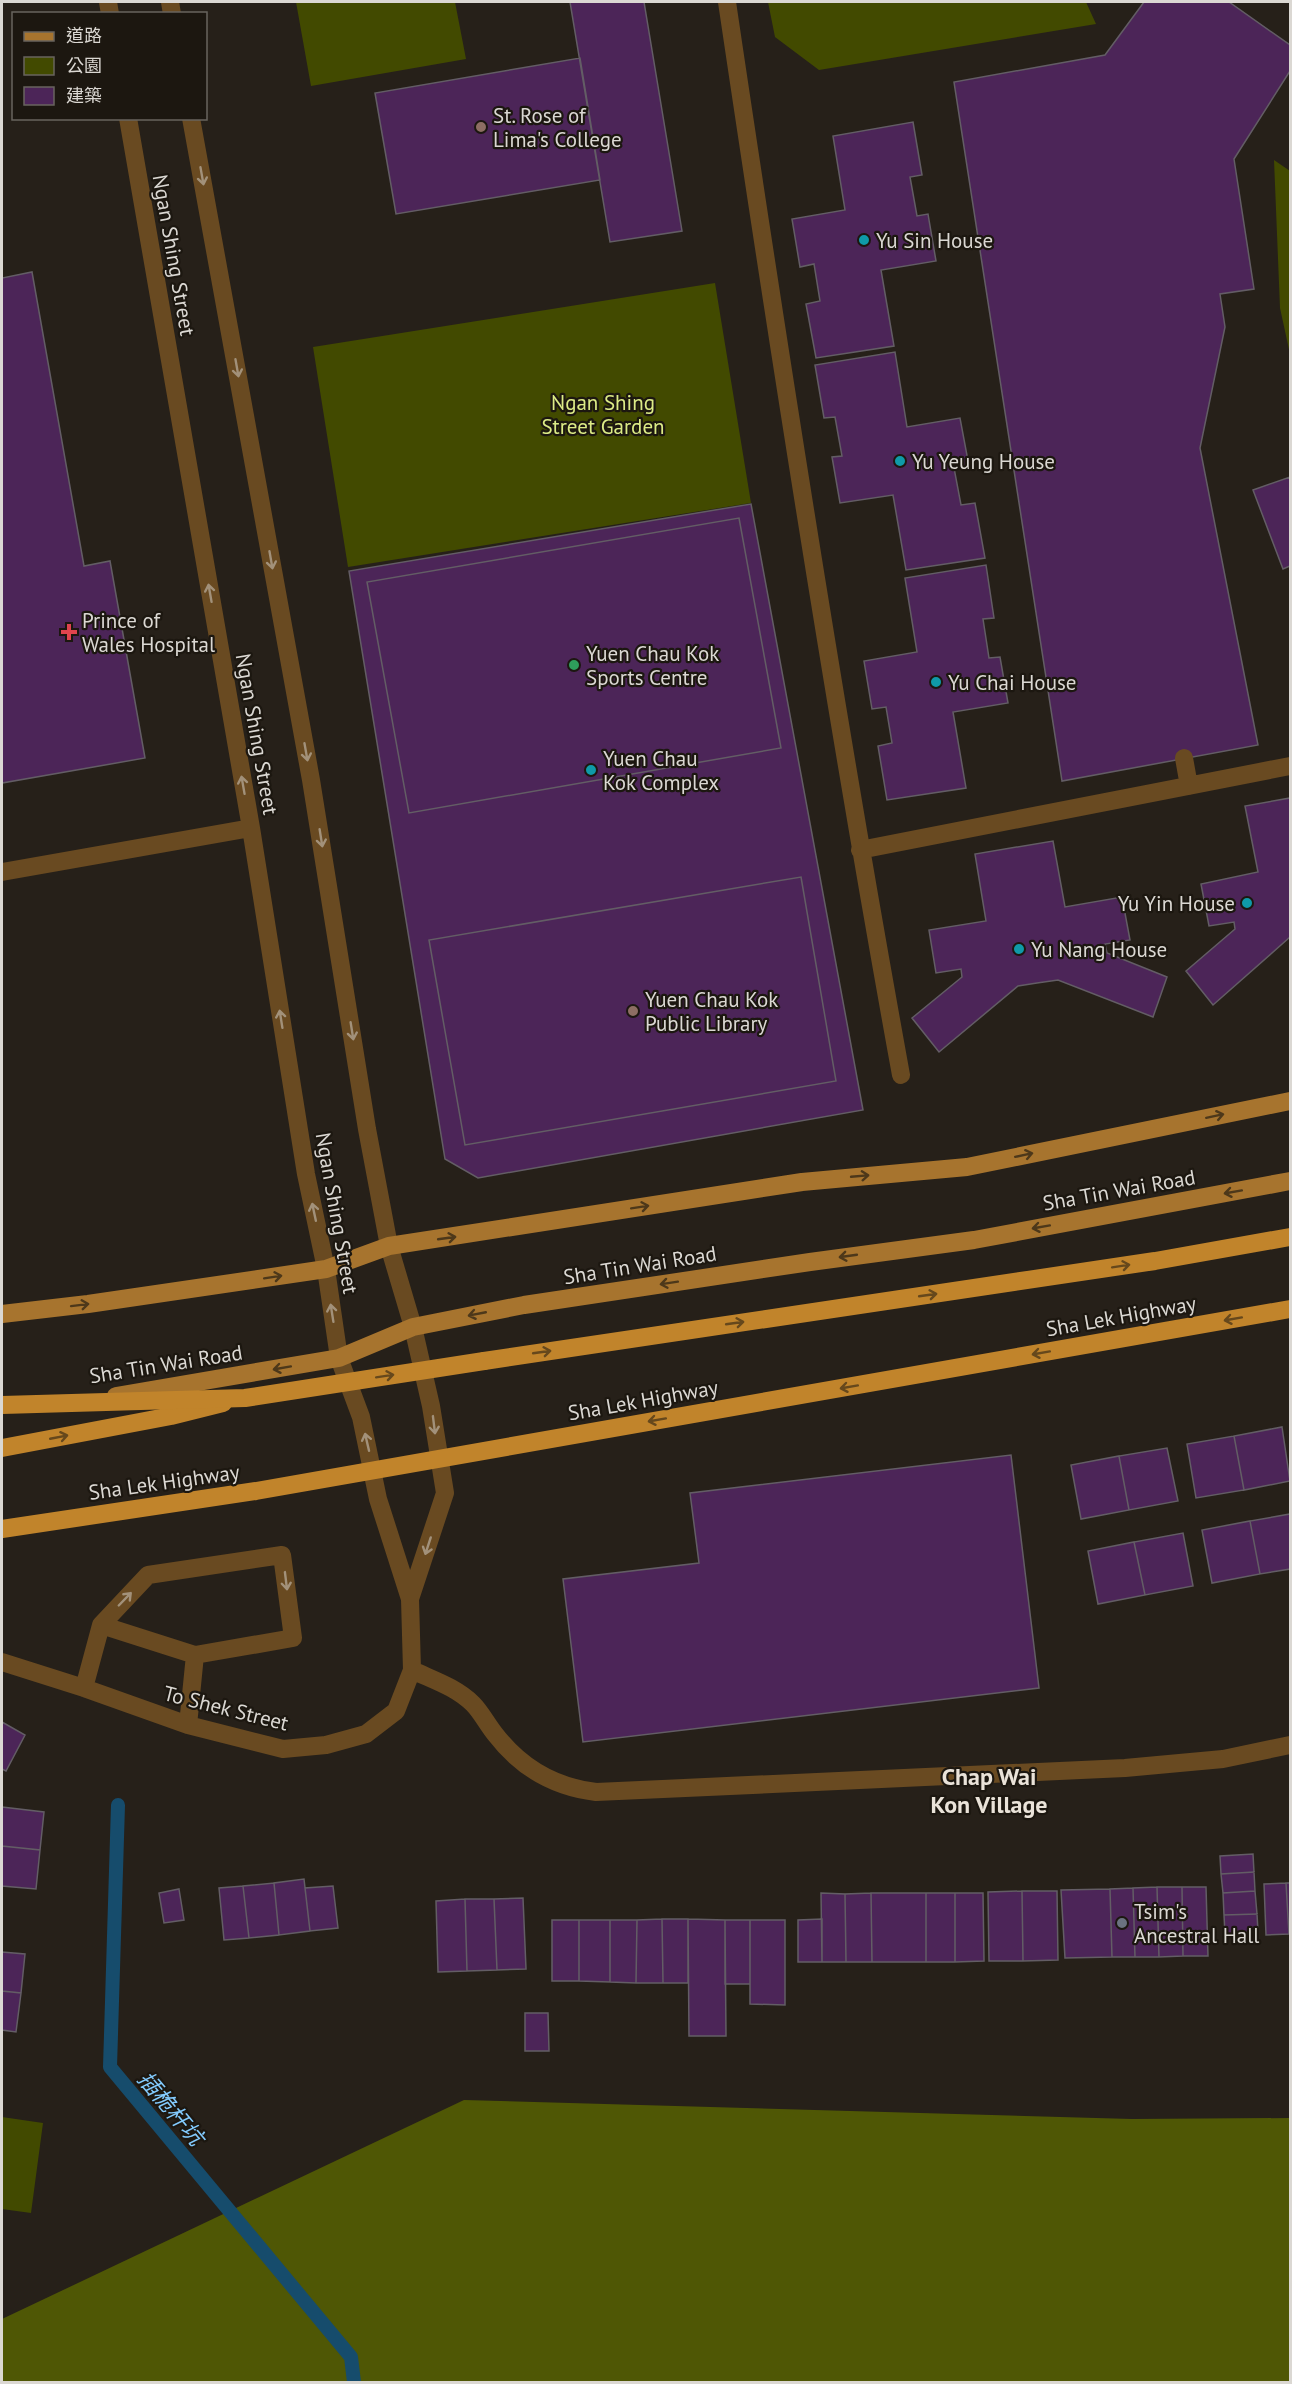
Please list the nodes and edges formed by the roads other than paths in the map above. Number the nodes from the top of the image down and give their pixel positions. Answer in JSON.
{"nodes":[{"id":1,"x":727,"y":2,"type":"edge"},
{"id":2,"x":128,"y":120,"type":"edge"},
{"id":3,"x":191,"y":120,"type":"edge"},
{"id":4,"x":1184,"y":758,"type":"dead end"},
{"id":5,"x":1290,"y":766,"type":"edge"},
{"id":6,"x":1189,"y":786,"type":"junction"},
{"id":7,"x":250,"y":828,"type":"junction"},
{"id":8,"x":860,"y":850,"type":"junction"},
{"id":9,"x":2,"y":872,"type":"edge"},
{"id":10,"x":901,"y":1075,"type":"dead end"},
{"id":11,"x":1290,"y":1101,"type":"edge"},
{"id":12,"x":1290,"y":1181,"type":"edge"},
{"id":13,"x":1290,"y":1237,"type":"edge"},
{"id":14,"x":389,"y":1246,"type":"junction"},
{"id":15,"x":326,"y":1269,"type":"junction"},
{"id":16,"x":1290,"y":1309,"type":"edge"},
{"id":17,"x":2,"y":1314,"type":"edge"},
{"id":18,"x":413,"y":1327,"type":"junction"},
{"id":19,"x":339,"y":1358,"type":"junction"},
{"id":20,"x":244,"y":1398,"type":"junction"},
{"id":21,"x":2,"y":1407,"type":"edge"},
{"id":22,"x":2,"y":1448,"type":"edge"},
{"id":23,"x":2,"y":1529,"type":"edge"},
{"id":24,"x":410,"y":1599,"type":"junction"},
{"id":25,"x":101,"y":1625,"type":"junction"},
{"id":26,"x":195,"y":1654,"type":"junction"},
{"id":27,"x":2,"y":1662,"type":"edge"},
{"id":28,"x":412,"y":1670,"type":"junction"},
{"id":29,"x":84,"y":1688,"type":"junction"},
{"id":30,"x":188,"y":1725,"type":"junction"},
{"id":31,"x":1290,"y":1745,"type":"edge"}],
"edges":[{"from":1,"to":8,"type":"street"},
{"from":7,"to":2,"type":"street","name":"Ngan Shing Street","one_way":true},
{"from":3,"to":14,"type":"street","name":"Ngan Shing Street","one_way":true},
{"from":4,"to":6,"type":"street"},
{"from":5,"to":6,"type":"street"},
{"from":6,"to":8,"type":"street"},
{"from":7,"to":9,"type":"street"},
{"from":15,"to":7,"type":"street","name":"Ngan Shing Street","one_way":true},
{"from":8,"to":10,"type":"street"},
{"from":14,"to":11,"type":"main road","one_way":true},
{"from":12,"to":18,"type":"main road","name":"Sha Tin Wai Road","one_way":true},
{"from":20,"to":13,"type":"highway","one_way":true,"bridge":true},
{"from":14,"to":15,"type":"main road"},
{"from":14,"to":18,"type":"street","name":"Ngan Shing Street"},
{"from":17,"to":15,"type":"main road","one_way":true},
{"from":19,"to":15,"type":"street","name":"Ngan Shing Street","one_way":true},
{"from":16,"to":23,"type":"highway","name":"Sha Lek Highway","one_way":true,"bridge":true},
{"from":18,"to":19,"type":"main road","name":"Sha Tin Wai Road"},
{"from":18,"to":24,"type":"street","name":"To Shek Street","one_way":true},
{"from":19,"to":21,"type":"main road","name":"Sha Tin Wai Road","one_way":true},
{"from":24,"to":19,"type":"street","name":"To Shek Street","one_way":true},
{"from":20,"to":21,"type":"highway","bridge":true},
{"from":22,"to":20,"type":"highway","one_way":true,"bridge":true},
{"from":24,"to":28,"type":"street","name":"To Shek Street"},
{"from":25,"to":26,"type":"street"},
{"from":25,"to":26,"type":"street","one_way":true},
{"from":25,"to":29,"type":"street"},
{"from":26,"to":30,"type":"street"},
{"from":27,"to":29,"type":"street","name":"To Shek Street"},
{"from":28,"to":30,"type":"street","name":"To Shek Street"},
{"from":28,"to":31,"type":"street"},
{"from":29,"to":30,"type":"street","name":"To Shek Street"}]}
